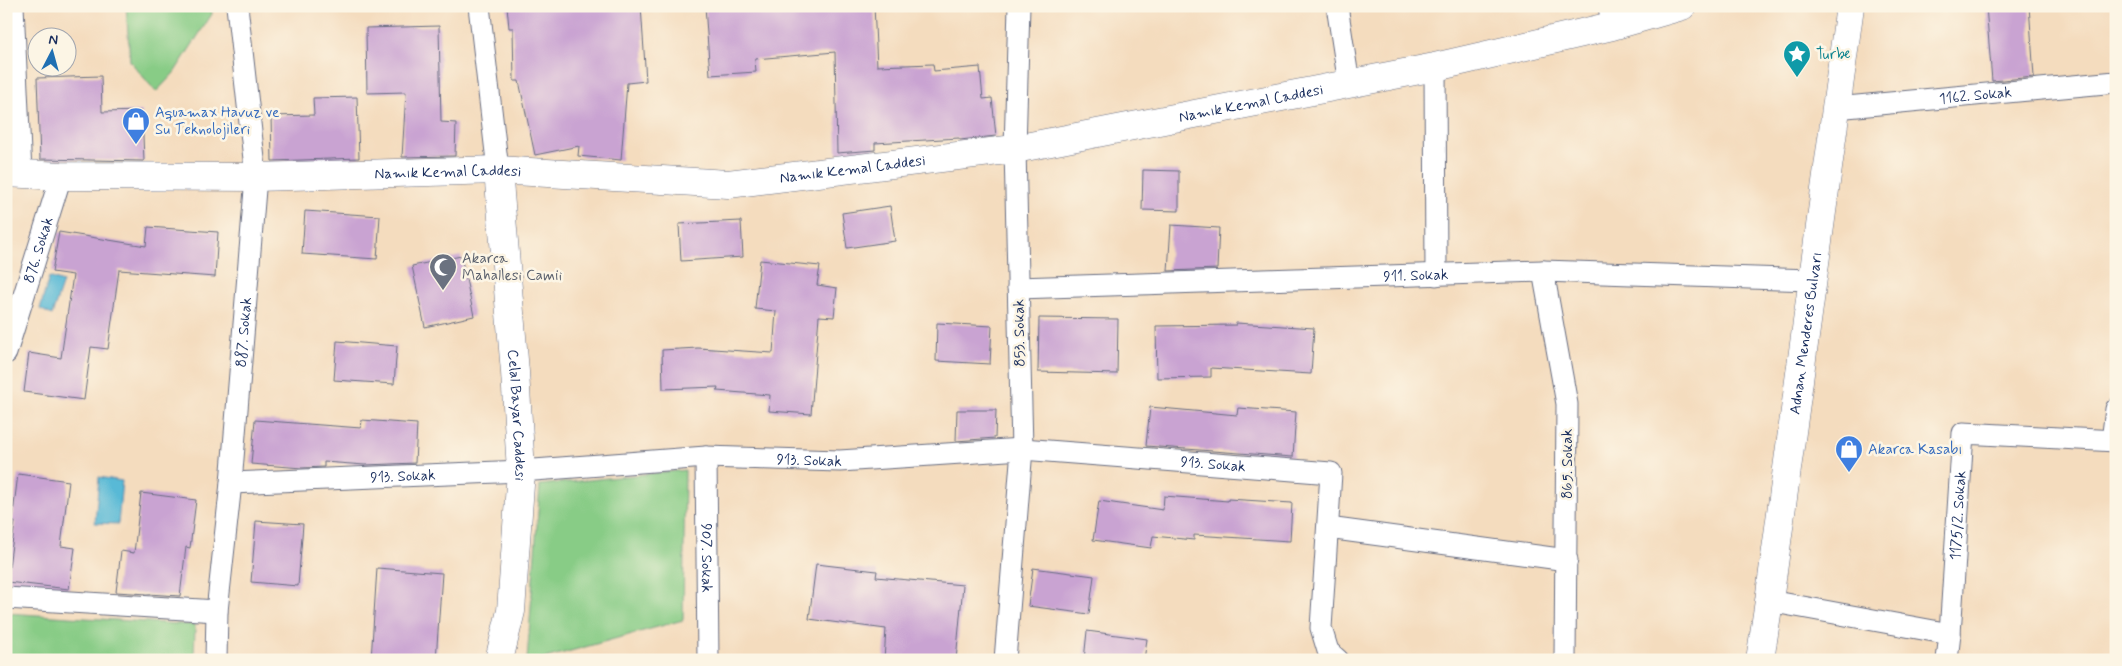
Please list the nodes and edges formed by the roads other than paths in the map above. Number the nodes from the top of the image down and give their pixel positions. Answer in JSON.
{"nodes":[{"id":1,"x":13,"y":6,"type":"edge"},
{"id":2,"x":237,"y":6,"type":"edge"},
{"id":3,"x":479,"y":6,"type":"edge"},
{"id":4,"x":1019,"y":6,"type":"edge"},
{"id":5,"x":1337,"y":6,"type":"edge"},
{"id":6,"x":1682,"y":6,"type":"edge"},
{"id":7,"x":1850,"y":6,"type":"edge"},
{"id":8,"x":1610,"y":16,"type":"edge"},
{"id":9,"x":1435,"y":67,"type":"junction"},
{"id":10,"x":2116,"y":82,"type":"edge"},
{"id":11,"x":1350,"y":84,"type":"junction"},
{"id":12,"x":1836,"y":108,"type":"junction"},
{"id":13,"x":1015,"y":149,"type":"junction"},
{"id":14,"x":498,"y":170,"type":"junction"},
{"id":15,"x":13,"y":173,"type":"edge"},
{"id":16,"x":61,"y":176,"type":"junction"},
{"id":17,"x":256,"y":178,"type":"junction"},
{"id":18,"x":1543,"y":271,"type":"junction"},
{"id":19,"x":1436,"y":275,"type":"junction"},
{"id":20,"x":1812,"y":280,"type":"junction"},
{"id":21,"x":1018,"y":288,"type":"junction"},
{"id":22,"x":6,"y":353,"type":"edge"},
{"id":23,"x":2116,"y":409,"type":"edge"},
{"id":24,"x":2114,"y":441,"type":"edge"},
{"id":25,"x":1022,"y":449,"type":"junction"},
{"id":26,"x":706,"y":457,"type":"junction"},
{"id":27,"x":521,"y":471,"type":"junction"},
{"id":28,"x":231,"y":482,"type":"junction"},
{"id":29,"x":1328,"y":528,"type":"junction"},
{"id":30,"x":1567,"y":560,"type":"junction"},
{"id":31,"x":6,"y":598,"type":"edge"},
{"id":32,"x":1769,"y":601,"type":"junction"},
{"id":33,"x":217,"y":611,"type":"junction"},
{"id":34,"x":1950,"y":634,"type":"junction"},
{"id":35,"x":216,"y":660,"type":"edge"},
{"id":36,"x":499,"y":660,"type":"edge"},
{"id":37,"x":708,"y":660,"type":"edge"},
{"id":38,"x":1005,"y":660,"type":"edge"},
{"id":39,"x":1338,"y":660,"type":"edge"},
{"id":40,"x":1565,"y":660,"type":"edge"},
{"id":41,"x":1760,"y":660,"type":"edge"},
{"id":42,"x":1947,"y":660,"type":"edge"}],
"edges":[{"from":1,"to":15,"type":"street"},
{"from":2,"to":17,"type":"street","name":"887. Sokak"},
{"from":3,"to":14,"type":"street"},
{"from":4,"to":13,"type":"street","name":"853. Sokak"},
{"from":5,"to":11,"type":"street"},
{"from":6,"to":8,"type":"street","name":"Namık Kemal Caddesi"},
{"from":7,"to":12,"type":"street","name":"Adnan Menderes Bulvarı"},
{"from":8,"to":9,"type":"street","name":"Namık Kemal Caddesi"},
{"from":9,"to":11,"type":"street","name":"Namık Kemal Caddesi"},
{"from":9,"to":19,"type":"street"},
{"from":10,"to":12,"type":"street","name":"1162. Sokak"},
{"from":11,"to":13,"type":"street","name":"Namık Kemal Caddesi"},
{"from":12,"to":20,"type":"street","name":"Adnan Menderes Bulvarı"},
{"from":13,"to":14,"type":"street","name":"Namık Kemal Caddesi"},
{"from":13,"to":21,"type":"street","name":"853. Sokak"},
{"from":14,"to":17,"type":"street","name":"Namık Kemal Caddesi"},
{"from":14,"to":27,"type":"street","name":"Celal Bayar Caddesi"},
{"from":15,"to":16,"type":"street","name":"Namık Kemal Caddesi"},
{"from":16,"to":17,"type":"street","name":"Namık Kemal Caddesi"},
{"from":16,"to":22,"type":"street","name":"876. Sokak"},
{"from":17,"to":28,"type":"street","name":"887. Sokak"},
{"from":18,"to":19,"type":"street","name":"911. Sokak"},
{"from":18,"to":20,"type":"street","name":"911. Sokak"},
{"from":18,"to":30,"type":"street","name":"865. Sokak"},
{"from":19,"to":21,"type":"street","name":"911. Sokak"},
{"from":20,"to":32,"type":"street","name":"Adnan Menderes Bulvarı"},
{"from":21,"to":25,"type":"street","name":"853. Sokak"},
{"from":23,"to":24,"type":"street"},
{"from":24,"to":34,"type":"street","name":"1175/2. Sokak"},
{"from":25,"to":26,"type":"street","name":"913. Sokak"},
{"from":25,"to":29,"type":"street","name":"913. Sokak"},
{"from":25,"to":38,"type":"street","name":"853. Sokak"},
{"from":26,"to":27,"type":"street","name":"913. Sokak"},
{"from":26,"to":37,"type":"street","name":"907. Sokak"},
{"from":27,"to":28,"type":"street","name":"913. Sokak"},
{"from":27,"to":36,"type":"street","name":"Celal Bayar Caddesi"},
{"from":28,"to":33,"type":"street","name":"887. Sokak"},
{"from":29,"to":30,"type":"street"},
{"from":29,"to":39,"type":"street","name":"913. Sokak"},
{"from":30,"to":40,"type":"street","name":"865. Sokak"},
{"from":31,"to":33,"type":"street"},
{"from":32,"to":34,"type":"street"},
{"from":32,"to":41,"type":"street","name":"Adnan Menderes Bulvarı"},
{"from":33,"to":35,"type":"street","name":"887. Sokak"},
{"from":34,"to":42,"type":"street","name":"1175/2. Sokak"}]}
